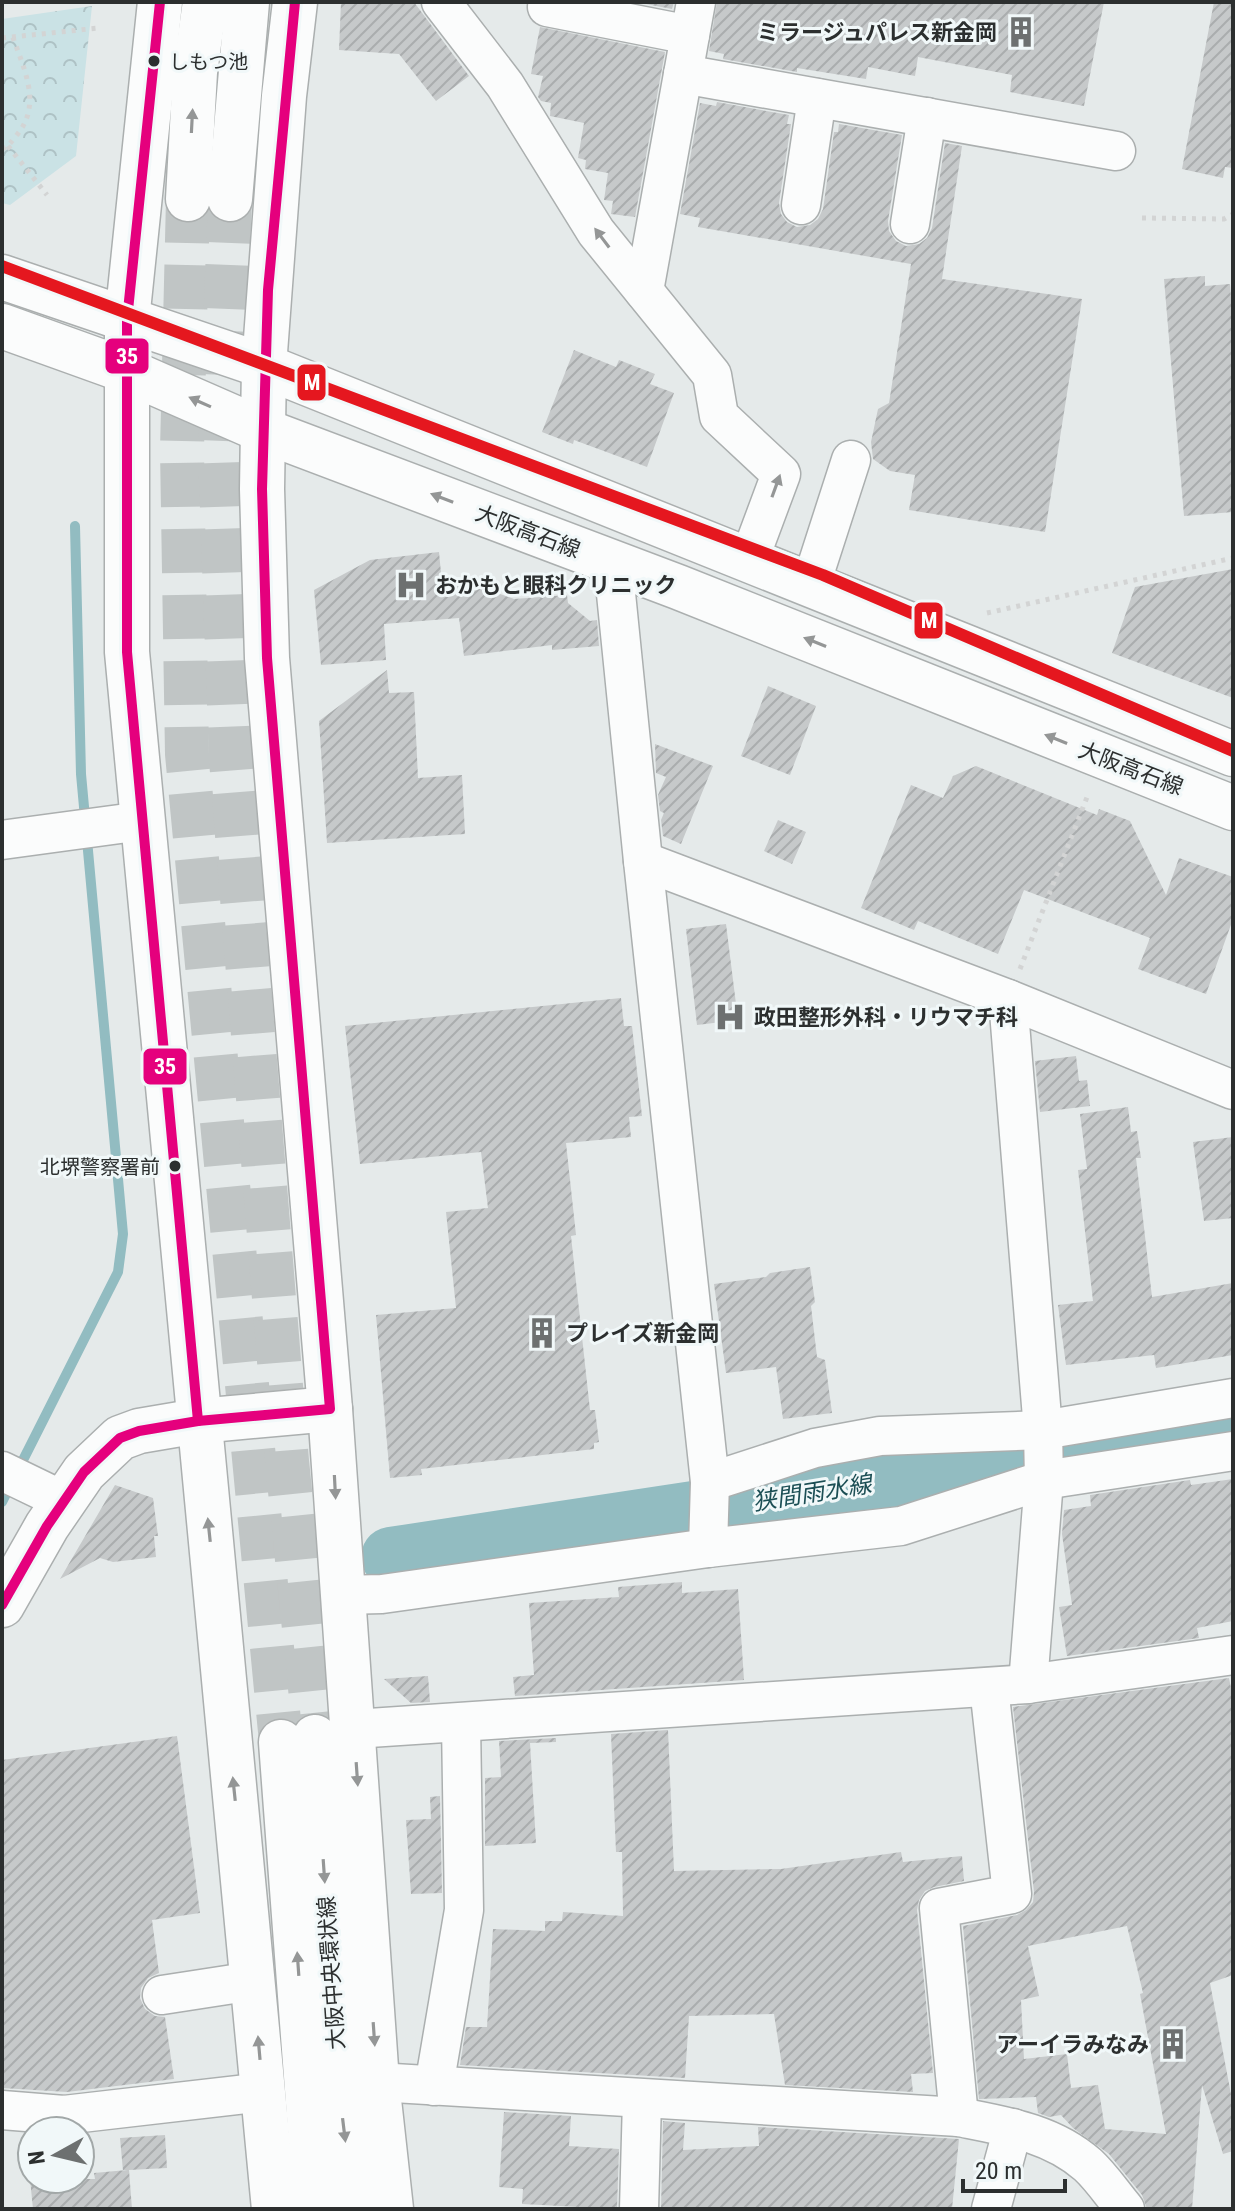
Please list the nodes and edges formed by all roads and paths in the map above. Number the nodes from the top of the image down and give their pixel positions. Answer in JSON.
{"nodes":[{"id":1,"x":160,"y":2,"type":"edge"},
{"id":2,"x":205,"y":2,"type":"edge"},
{"id":3,"x":247,"y":2,"type":"edge"},
{"id":4,"x":295,"y":2,"type":"edge"},
{"id":5,"x":441,"y":2,"type":"edge"},
{"id":6,"x":547,"y":7,"type":"dead end"},
{"id":7,"x":693,"y":19,"type":"edge"},
{"id":8,"x":99,"y":28,"type":"dead end"},
{"id":9,"x":12,"y":35,"type":"junction"},
{"id":10,"x":2,"y":38,"type":"edge"},
{"id":11,"x":683,"y":74,"type":"junction"},
{"id":12,"x":817,"y":98,"type":"junction"},
{"id":13,"x":927,"y":117,"type":"junction"},
{"id":14,"x":5,"y":148,"type":"edge"},
{"id":15,"x":1116,"y":151,"type":"dead end"},
{"id":16,"x":47,"y":195,"type":"dead end"},
{"id":17,"x":801,"y":205,"type":"dead end"},
{"id":18,"x":1233,"y":214,"type":"edge"},
{"id":19,"x":1142,"y":218,"type":"dead end"},
{"id":20,"x":910,"y":224,"type":"dead end"},
{"id":21,"x":2,"y":277,"type":"edge"},
{"id":22,"x":644,"y":291,"type":"junction"},
{"id":23,"x":127,"y":320,"type":"junction"},
{"id":24,"x":2,"y":326,"type":"edge"},
{"id":25,"x":264,"y":366,"type":"junction"},
{"id":26,"x":127,"y":371,"type":"junction"},
{"id":27,"x":262,"y":430,"type":"junction"},
{"id":28,"x":851,"y":460,"type":"dead end"},
{"id":29,"x":1233,"y":558,"type":"edge"},
{"id":30,"x":749,"y":560,"type":"junction"},
{"id":31,"x":613,"y":564,"type":"junction"},
{"id":32,"x":811,"y":584,"type":"junction"},
{"id":33,"x":982,"y":614,"type":"dead end"},
{"id":34,"x":1233,"y":754,"type":"edge"},
{"id":35,"x":1092,"y":784,"type":"dead end"},
{"id":36,"x":1233,"y":808,"type":"edge"},
{"id":37,"x":142,"y":821,"type":"junction"},
{"id":38,"x":2,"y":840,"type":"edge"},
{"id":39,"x":643,"y":861,"type":"junction"},
{"id":40,"x":1008,"y":999,"type":"junction"},
{"id":41,"x":1233,"y":1090,"type":"edge"},
{"id":42,"x":1233,"y":1398,"type":"edge"},
{"id":43,"x":330,"y":1409,"type":"junction"},
{"id":44,"x":198,"y":1421,"type":"junction"},
{"id":45,"x":1233,"y":1451,"type":"edge"},
{"id":46,"x":1043,"y":1456,"type":"junction"},
{"id":47,"x":2,"y":1471,"type":"edge"},
{"id":48,"x":710,"y":1488,"type":"junction"},
{"id":49,"x":64,"y":1501,"type":"junction"},
{"id":50,"x":708,"y":1539,"type":"junction"},
{"id":51,"x":342,"y":1595,"type":"junction"},
{"id":52,"x":2,"y":1605,"type":"edge"},
{"id":53,"x":1233,"y":1655,"type":"edge"},
{"id":54,"x":1028,"y":1684,"type":"junction"},
{"id":55,"x":989,"y":1687,"type":"junction"},
{"id":56,"x":461,"y":1723,"type":"junction"},
{"id":57,"x":317,"y":1736,"type":"junction"},
{"id":58,"x":253,"y":1981,"type":"junction"},
{"id":59,"x":162,"y":1995,"type":"dead end"},
{"id":60,"x":377,"y":2082,"type":"junction"},
{"id":61,"x":434,"y":2086,"type":"junction"},
{"id":62,"x":264,"y":2092,"type":"junction"},
{"id":63,"x":642,"y":2100,"type":"junction"},
{"id":64,"x":2,"y":2110,"type":"edge"},
{"id":65,"x":959,"y":2117,"type":"junction"},
{"id":66,"x":1013,"y":2128,"type":"junction"},
{"id":67,"x":274,"y":2209,"type":"edge"},
{"id":68,"x":316,"y":2209,"type":"edge"},
{"id":69,"x":354,"y":2209,"type":"edge"},
{"id":70,"x":391,"y":2209,"type":"edge"},
{"id":71,"x":639,"y":2209,"type":"edge"},
{"id":72,"x":991,"y":2209,"type":"edge"},
{"id":73,"x":1125,"y":2209,"type":"edge"}],
"edges":[{"from":1,"to":23,"type":"main road"},
{"from":3,"to":2,"type":"main road","one_way":true},
{"from":4,"to":25,"type":"main road"},
{"from":22,"to":5,"type":"street","one_way":true},
{"from":6,"to":7,"type":"street"},
{"from":7,"to":11,"type":"street"},
{"from":8,"to":9,"type":"path"},
{"from":9,"to":10,"type":"path"},
{"from":9,"to":14,"type":"path"},
{"from":11,"to":12,"type":"street"},
{"from":11,"to":22,"type":"street"},
{"from":12,"to":13,"type":"street"},
{"from":12,"to":17,"type":"street"},
{"from":13,"to":15,"type":"street"},
{"from":13,"to":20,"type":"street"},
{"from":14,"to":16,"type":"path"},
{"from":18,"to":19,"type":"path"},
{"from":21,"to":23,"type":"main road"},
{"from":30,"to":22,"type":"street","one_way":true},
{"from":23,"to":25,"type":"main road"},
{"from":23,"to":26,"type":"main road"},
{"from":24,"to":26,"type":"main road","name":"大阪高石線"},
{"from":25,"to":27,"type":"main road"},
{"from":25,"to":30,"type":"main road"},
{"from":27,"to":26,"type":"main road","name":"大阪高石線","one_way":true},
{"from":26,"to":37,"type":"main road"},
{"from":31,"to":27,"type":"main road","name":"大阪高石線","one_way":true},
{"from":27,"to":43,"type":"main road"},
{"from":28,"to":32,"type":"street"},
{"from":29,"to":33,"type":"path"},
{"from":30,"to":32,"type":"main road"},
{"from":36,"to":31,"type":"main road","name":"大阪高石線","one_way":true},
{"from":31,"to":39,"type":"street"},
{"from":32,"to":34,"type":"main road"},
{"from":35,"to":40,"type":"path"},
{"from":37,"to":38,"type":"street"},
{"from":37,"to":44,"type":"main road"},
{"from":39,"to":40,"type":"street"},
{"from":39,"to":48,"type":"street"},
{"from":40,"to":41,"type":"street"},
{"from":40,"to":46,"type":"street"},
{"from":42,"to":46,"type":"street"},
{"from":43,"to":44,"type":"main road"},
{"from":43,"to":51,"type":"main road","one_way":true},
{"from":44,"to":49,"type":"main road"},
{"from":58,"to":44,"type":"main road","one_way":true},
{"from":45,"to":46,"type":"street"},
{"from":46,"to":48,"type":"street"},
{"from":46,"to":50,"type":"street"},
{"from":46,"to":54,"type":"street"},
{"from":47,"to":49,"type":"street"},
{"from":48,"to":50,"type":"street"},
{"from":49,"to":52,"type":"main road"},
{"from":50,"to":51,"type":"street"},
{"from":51,"to":57,"type":"main road"},
{"from":53,"to":54,"type":"street"},
{"from":54,"to":55,"type":"street"},
{"from":55,"to":56,"type":"street"},
{"from":55,"to":65,"type":"street"},
{"from":56,"to":57,"type":"street"},
{"from":56,"to":61,"type":"street"},
{"from":57,"to":60,"type":"main road","one_way":true},
{"from":68,"to":57,"type":"main road","name":"大阪中央環状線","one_way":true},
{"from":57,"to":69,"type":"main road","name":"大阪中央環状線","one_way":true},
{"from":58,"to":59,"type":"street"},
{"from":62,"to":58,"type":"main road","one_way":true},
{"from":60,"to":61,"type":"street"},
{"from":60,"to":70,"type":"main road"},
{"from":61,"to":63,"type":"street"},
{"from":62,"to":64,"type":"street"},
{"from":62,"to":67,"type":"main road"},
{"from":63,"to":65,"type":"street"},
{"from":63,"to":71,"type":"street"},
{"from":65,"to":66,"type":"street"},
{"from":66,"to":72,"type":"street"},
{"from":66,"to":73,"type":"street"}]}
